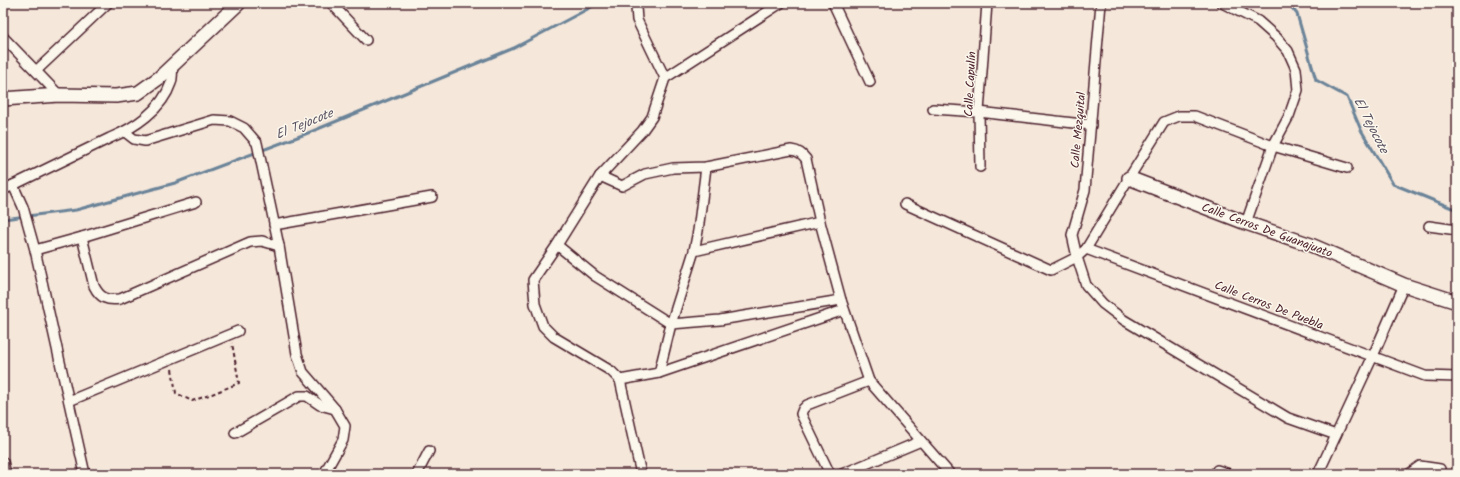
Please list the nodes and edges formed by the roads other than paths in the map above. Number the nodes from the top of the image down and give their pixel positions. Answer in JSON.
{"nodes":[{"id":1,"x":108,"y":3,"type":"edge"},
{"id":2,"x":239,"y":3,"type":"edge"},
{"id":3,"x":331,"y":3,"type":"edge"},
{"id":4,"x":639,"y":3,"type":"edge"},
{"id":5,"x":779,"y":3,"type":"edge"},
{"id":6,"x":833,"y":3,"type":"edge"},
{"id":7,"x":987,"y":3,"type":"edge"},
{"id":8,"x":1101,"y":3,"type":"edge"},
{"id":9,"x":1222,"y":3,"type":"edge"},
{"id":10,"x":3,"y":37,"type":"edge"},
{"id":11,"x":366,"y":40,"type":"dead end"},
{"id":12,"x":172,"y":64,"type":"junction"},
{"id":13,"x":36,"y":71,"type":"junction"},
{"id":14,"x":665,"y":78,"type":"junction"},
{"id":15,"x":870,"y":82,"type":"dead end"},
{"id":16,"x":59,"y":95,"type":"junction"},
{"id":17,"x":3,"y":100,"type":"edge"},
{"id":18,"x":933,"y":109,"type":"dead end"},
{"id":19,"x":979,"y":112,"type":"junction"},
{"id":20,"x":1090,"y":125,"type":"junction"},
{"id":21,"x":125,"y":132,"type":"junction"},
{"id":22,"x":1273,"y":146,"type":"junction"},
{"id":23,"x":706,"y":167,"type":"junction"},
{"id":24,"x":980,"y":167,"type":"dead end"},
{"id":25,"x":1347,"y":168,"type":"dead end"},
{"id":26,"x":600,"y":176,"type":"junction"},
{"id":27,"x":1128,"y":178,"type":"junction"},
{"id":28,"x":13,"y":185,"type":"junction"},
{"id":29,"x":3,"y":190,"type":"edge"},
{"id":30,"x":432,"y":197,"type":"dead end"},
{"id":31,"x":196,"y":202,"type":"dead end"},
{"id":32,"x":905,"y":204,"type":"dead end"},
{"id":33,"x":820,"y":222,"type":"junction"},
{"id":34,"x":1246,"y":223,"type":"junction"},
{"id":35,"x":274,"y":225,"type":"junction"},
{"id":36,"x":1429,"y":226,"type":"dead end"},
{"id":37,"x":1457,"y":230,"type":"edge"},
{"id":38,"x":82,"y":237,"type":"junction"},
{"id":39,"x":557,"y":245,"type":"junction"},
{"id":40,"x":279,"y":246,"type":"junction"},
{"id":41,"x":1086,"y":249,"type":"junction"},
{"id":42,"x":35,"y":250,"type":"junction"},
{"id":43,"x":694,"y":251,"type":"junction"},
{"id":44,"x":1077,"y":257,"type":"junction"},
{"id":45,"x":1404,"y":285,"type":"junction"},
{"id":46,"x":841,"y":300,"type":"junction"},
{"id":47,"x":1457,"y":302,"type":"edge"},
{"id":48,"x":844,"y":310,"type":"junction"},
{"id":49,"x":671,"y":324,"type":"junction"},
{"id":50,"x":234,"y":333,"type":"road end"},
{"id":51,"x":1373,"y":356,"type":"junction"},
{"id":52,"x":659,"y":373,"type":"junction"},
{"id":53,"x":1457,"y":377,"type":"edge"},
{"id":54,"x":620,"y":380,"type":"junction"},
{"id":55,"x":869,"y":381,"type":"junction"},
{"id":56,"x":69,"y":401,"type":"junction"},
{"id":57,"x":335,"y":409,"type":"junction"},
{"id":58,"x":235,"y":433,"type":"dead end"},
{"id":59,"x":1336,"y":435,"type":"junction"},
{"id":60,"x":921,"y":441,"type":"junction"},
{"id":61,"x":429,"y":451,"type":"dead end"},
{"id":62,"x":3,"y":462,"type":"edge"},
{"id":63,"x":1440,"y":469,"type":"dead end"},
{"id":64,"x":1218,"y":470,"type":"dead end"},
{"id":65,"x":6,"y":474,"type":"edge"},
{"id":66,"x":85,"y":474,"type":"edge"},
{"id":67,"x":324,"y":474,"type":"edge"},
{"id":68,"x":417,"y":474,"type":"edge"},
{"id":69,"x":641,"y":474,"type":"edge"},
{"id":70,"x":830,"y":474,"type":"edge"},
{"id":71,"x":842,"y":474,"type":"edge"},
{"id":72,"x":950,"y":474,"type":"edge"},
{"id":73,"x":1229,"y":474,"type":"edge"},
{"id":74,"x":1318,"y":474,"type":"edge"},
{"id":75,"x":1409,"y":474,"type":"edge"}],
"edges":[{"from":1,"to":13,"type":"street"},
{"from":2,"to":12,"type":"street"},
{"from":3,"to":11,"type":"street"},
{"from":4,"to":14,"type":"street"},
{"from":5,"to":14,"type":"street"},
{"from":6,"to":15,"type":"street"},
{"from":7,"to":19,"type":"street","name":"Calle Capulín"},
{"from":8,"to":20,"type":"street","name":"Calle Mezquital"},
{"from":9,"to":22,"type":"street"},
{"from":10,"to":13,"type":"street"},
{"from":12,"to":16,"type":"street"},
{"from":12,"to":21,"type":"street"},
{"from":13,"to":16,"type":"street"},
{"from":14,"to":26,"type":"street"},
{"from":16,"to":17,"type":"street"},
{"from":18,"to":19,"type":"street"},
{"from":19,"to":20,"type":"street"},
{"from":19,"to":24,"type":"street","name":"Calle Capulín"},
{"from":20,"to":44,"type":"street","name":"Calle Mezquital"},
{"from":21,"to":28,"type":"street"},
{"from":21,"to":35,"type":"street"},
{"from":22,"to":25,"type":"street"},
{"from":22,"to":27,"type":"street"},
{"from":22,"to":34,"type":"street"},
{"from":23,"to":26,"type":"street"},
{"from":23,"to":33,"type":"street"},
{"from":23,"to":43,"type":"street"},
{"from":26,"to":39,"type":"street"},
{"from":27,"to":34,"type":"street","name":"Calle Cerros De Guanajuato"},
{"from":27,"to":41,"type":"street"},
{"from":28,"to":29,"type":"street"},
{"from":28,"to":42,"type":"street"},
{"from":30,"to":35,"type":"street"},
{"from":31,"to":38,"type":"street"},
{"from":32,"to":44,"type":"street"},
{"from":33,"to":43,"type":"street"},
{"from":33,"to":46,"type":"street"},
{"from":34,"to":45,"type":"street","name":"Calle Cerros De Guanajuato"},
{"from":35,"to":40,"type":"street"},
{"from":36,"to":37,"type":"street"},
{"from":38,"to":40,"type":"street"},
{"from":38,"to":42,"type":"street"},
{"from":39,"to":49,"type":"street"},
{"from":39,"to":54,"type":"street"},
{"from":40,"to":57,"type":"street"},
{"from":41,"to":44,"type":"street"},
{"from":41,"to":51,"type":"street","name":"Calle Cerros De Puebla"},
{"from":42,"to":56,"type":"street"},
{"from":43,"to":49,"type":"street"},
{"from":44,"to":59,"type":"street","name":"Calle Mezquital"},
{"from":45,"to":47,"type":"street","name":"Calle Cerros De Guanajuato"},
{"from":45,"to":51,"type":"street"},
{"from":46,"to":48,"type":"street"},
{"from":46,"to":49,"type":"street"},
{"from":48,"to":52,"type":"street"},
{"from":48,"to":55,"type":"street"},
{"from":49,"to":52,"type":"street"},
{"from":50,"to":56,"type":"street"},
{"from":51,"to":53,"type":"street","name":"Calle Cerros De Puebla"},
{"from":51,"to":59,"type":"street"},
{"from":52,"to":54,"type":"street"},
{"from":54,"to":69,"type":"street"},
{"from":55,"to":60,"type":"street"},
{"from":55,"to":70,"type":"street"},
{"from":56,"to":66,"type":"street"},
{"from":57,"to":58,"type":"street"},
{"from":57,"to":67,"type":"street"},
{"from":59,"to":74,"type":"street"},
{"from":60,"to":71,"type":"street"},
{"from":60,"to":72,"type":"street"},
{"from":61,"to":68,"type":"street"},
{"from":62,"to":65,"type":"street"},
{"from":63,"to":75,"type":"street"},
{"from":64,"to":73,"type":"street"}]}
